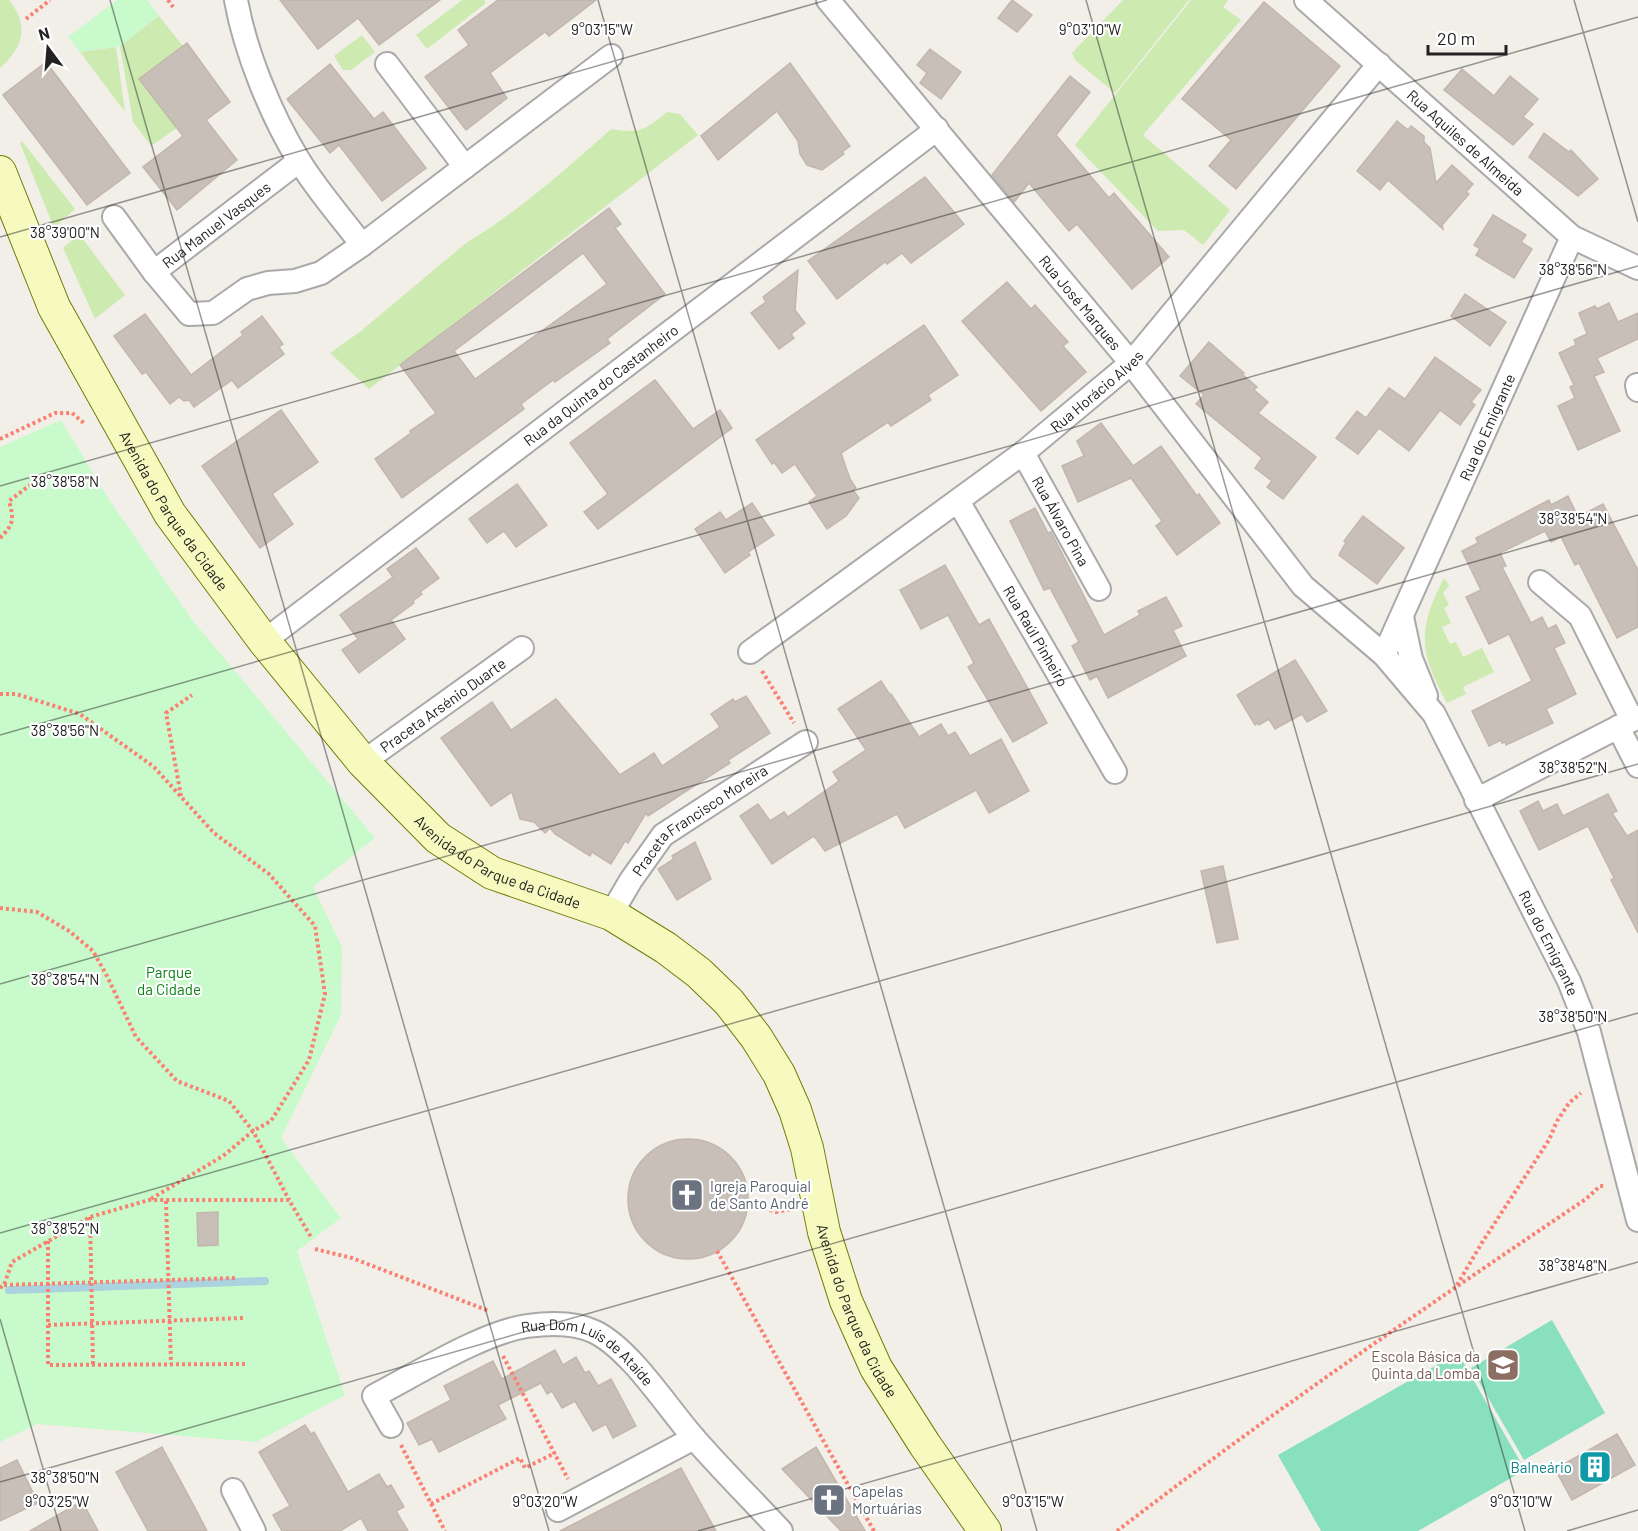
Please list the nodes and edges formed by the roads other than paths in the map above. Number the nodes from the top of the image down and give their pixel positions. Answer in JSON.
{"nodes":[{"id":1,"x":236,"y":0,"type":"edge"},
{"id":2,"x":828,"y":0,"type":"edge"},
{"id":3,"x":1306,"y":0,"type":"edge"},
{"id":4,"x":611,"y":56,"type":"dead end"},
{"id":5,"x":387,"y":64,"type":"dead end"},
{"id":6,"x":1379,"y":64,"type":"junction"},
{"id":7,"x":937,"y":129,"type":"junction"},
{"id":8,"x":299,"y":161,"type":"junction"},
{"id":9,"x":465,"y":167,"type":"junction"},
{"id":10,"x":0,"y":172,"type":"edge"},
{"id":11,"x":114,"y":217,"type":"dead end"},
{"id":12,"x":1572,"y":237,"type":"junction"},
{"id":13,"x":362,"y":244,"type":"junction"},
{"id":14,"x":1638,"y":268,"type":"edge"},
{"id":15,"x":154,"y":272,"type":"junction"},
{"id":16,"x":1131,"y":363,"type":"junction"},
{"id":17,"x":1637,"y":385,"type":"edge"},
{"id":18,"x":1638,"y":390,"type":"edge"},
{"id":19,"x":1023,"y":453,"type":"junction"},
{"id":20,"x":958,"y":501,"type":"junction"},
{"id":21,"x":1540,"y":582,"type":"dead end"},
{"id":22,"x":1099,"y":589,"type":"dead end"},
{"id":23,"x":1402,"y":617,"type":"junction"},
{"id":24,"x":264,"y":641,"type":"junction"},
{"id":25,"x":522,"y":648,"type":"dead end"},
{"id":26,"x":750,"y":652,"type":"road end"},
{"id":27,"x":1384,"y":655,"type":"junction"},
{"id":28,"x":1434,"y":714,"type":"junction"},
{"id":29,"x":1629,"y":722,"type":"edge"},
{"id":30,"x":806,"y":742,"type":"road end"},
{"id":31,"x":363,"y":762,"type":"junction"},
{"id":32,"x":1638,"y":766,"type":"edge"},
{"id":33,"x":1115,"y":772,"type":"dead end"},
{"id":34,"x":1476,"y":800,"type":"junction"},
{"id":35,"x":611,"y":914,"type":"junction"},
{"id":36,"x":1638,"y":1220,"type":"edge"},
{"id":37,"x":391,"y":1426,"type":"road end"},
{"id":38,"x":694,"y":1438,"type":"junction"},
{"id":39,"x":233,"y":1490,"type":"dead end"},
{"id":40,"x":558,"y":1510,"type":"dead end"},
{"id":41,"x":254,"y":1531,"type":"edge"},
{"id":42,"x":781,"y":1531,"type":"edge"},
{"id":43,"x":986,"y":1531,"type":"edge"}],
"edges":[{"from":1,"to":8,"type":"street"},
{"from":2,"to":7,"type":"street","name":"Rua José Marques"},
{"from":3,"to":6,"type":"street","name":"Rua Aquiles de Almeida"},
{"from":4,"to":9,"type":"street"},
{"from":5,"to":9,"type":"street"},
{"from":6,"to":12,"type":"street","name":"Rua Aquiles de Almeida"},
{"from":6,"to":16,"type":"street","name":"Rua Horácio Alves"},
{"from":7,"to":16,"type":"street","name":"Rua José Marques"},
{"from":7,"to":24,"type":"street","name":"Rua da Quinta do Castanheiro"},
{"from":8,"to":13,"type":"street"},
{"from":8,"to":15,"type":"street","name":"Rua Manuel Vasques"},
{"from":9,"to":13,"type":"street"},
{"from":10,"to":24,"type":"street","name":"Avenida do Parque da Cidade"},
{"from":11,"to":15,"type":"street"},
{"from":12,"to":14,"type":"street","name":"Rua Aquiles de Almeida"},
{"from":12,"to":23,"type":"street","name":"Rua do Emigrante"},
{"from":13,"to":15,"type":"street","name":"Rua Manuel Vasques"},
{"from":16,"to":19,"type":"street","name":"Rua Horácio Alves"},
{"from":16,"to":27,"type":"street","name":"Rua José Marques"},
{"from":17,"to":18,"type":"street"},
{"from":19,"to":20,"type":"street","name":"Rua Horácio Alves"},
{"from":19,"to":22,"type":"street","name":"Rua Álvaro Pina"},
{"from":20,"to":26,"type":"street","name":"Rua Horácio Alves"},
{"from":20,"to":33,"type":"street","name":"Rua Raúl Pinheiro"},
{"from":21,"to":29,"type":"street"},
{"from":23,"to":27,"type":"street","name":"Rua do Emigrante"},
{"from":23,"to":28,"type":"street","name":"Rua do Emigrante"},
{"from":24,"to":31,"type":"street","name":"Avenida do Parque da Cidade"},
{"from":25,"to":31,"type":"street","name":"Praceta Arsénio Duarte"},
{"from":27,"to":28,"type":"street","name":"Rua do Emigrante"},
{"from":28,"to":34,"type":"street","name":"Rua do Emigrante"},
{"from":29,"to":32,"type":"street"},
{"from":29,"to":34,"type":"street"},
{"from":30,"to":35,"type":"street","name":"Praceta Francisco Moreira"},
{"from":31,"to":35,"type":"street","name":"Avenida do Parque da Cidade"},
{"from":34,"to":36,"type":"street","name":"Rua do Emigrante"},
{"from":35,"to":43,"type":"street","name":"Avenida do Parque da Cidade"},
{"from":37,"to":38,"type":"street","name":"Rua Dom Luís de Ataíde"},
{"from":38,"to":40,"type":"street"},
{"from":38,"to":42,"type":"street","name":"Rua Dom Luís de Ataíde"},
{"from":39,"to":41,"type":"street"}]}
